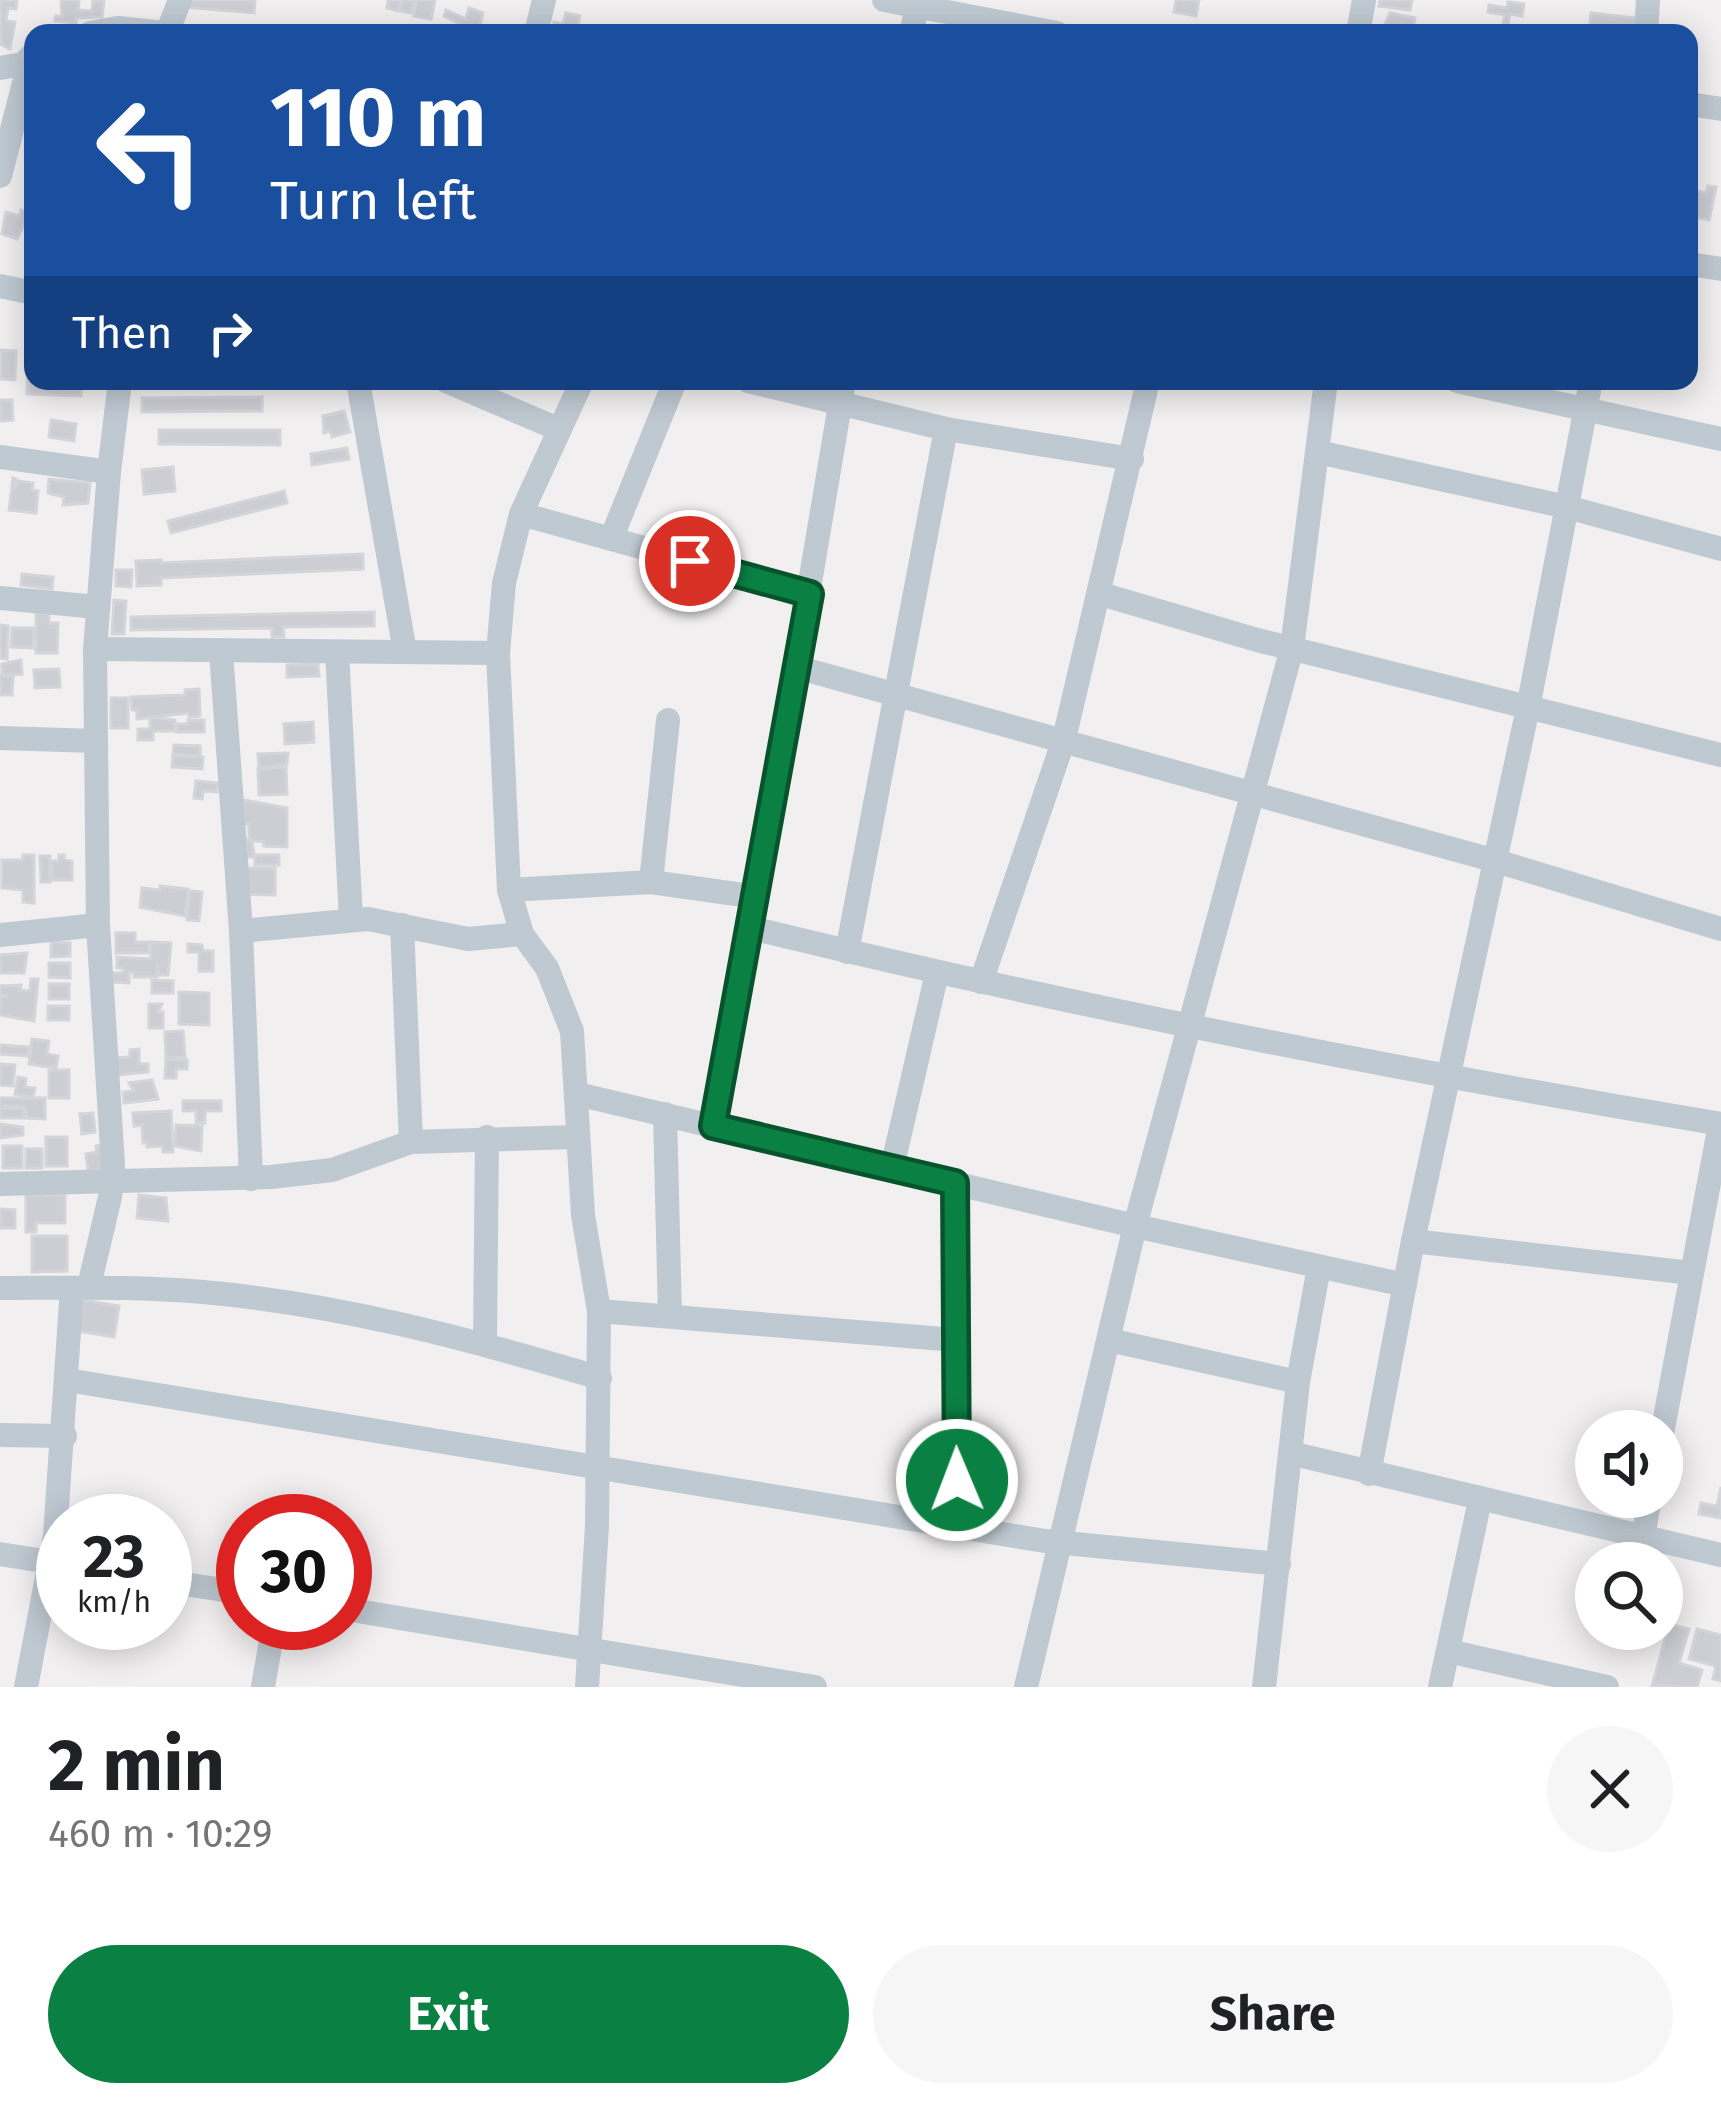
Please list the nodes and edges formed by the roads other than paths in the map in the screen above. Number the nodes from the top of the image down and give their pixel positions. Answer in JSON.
{"nodes":[{"id":1,"x":884,"y":0,"type":"edge"},
{"id":2,"x":918,"y":3,"type":"edge"},
{"id":3,"x":1016,"y":24,"type":"edge"},
{"id":4,"x":24,"y":86,"type":"edge"},
{"id":5,"x":0,"y":176,"type":"edge"},
{"id":6,"x":120,"y":390,"type":"edge"},
{"id":7,"x":360,"y":390,"type":"edge"},
{"id":8,"x":467,"y":390,"type":"edge"},
{"id":9,"x":578,"y":390,"type":"edge"},
{"id":10,"x":671,"y":390,"type":"edge"},
{"id":11,"x":1146,"y":390,"type":"edge"},
{"id":12,"x":1325,"y":390,"type":"edge"},
{"id":13,"x":1498,"y":390,"type":"edge"},
{"id":14,"x":1589,"y":390,"type":"edge"},
{"id":15,"x":841,"y":393,"type":"edge"},
{"id":16,"x":1586,"y":409,"type":"junction"},
{"id":17,"x":558,"y":429,"type":"junction"},
{"id":18,"x":946,"y":429,"type":"junction"},
{"id":19,"x":1721,"y":440,"type":"edge"},
{"id":20,"x":1318,"y":452,"type":"junction"},
{"id":21,"x":0,"y":457,"type":"edge"},
{"id":22,"x":1132,"y":459,"type":"junction"},
{"id":23,"x":109,"y":472,"type":"junction"},
{"id":24,"x":1567,"y":507,"type":"junction"},
{"id":25,"x":521,"y":514,"type":"junction"},
{"id":26,"x":611,"y":539,"type":"junction"},
{"id":27,"x":1721,"y":549,"type":"edge"},
{"id":28,"x":810,"y":594,"type":"junction"},
{"id":29,"x":1101,"y":594,"type":"junction"},
{"id":30,"x":0,"y":598,"type":"edge"},
{"id":31,"x":98,"y":608,"type":"junction"},
{"id":32,"x":1292,"y":648,"type":"junction"},
{"id":33,"x":95,"y":649,"type":"junction"},
{"id":34,"x":220,"y":651,"type":"junction"},
{"id":35,"x":338,"y":652,"type":"junction"},
{"id":36,"x":405,"y":652,"type":"junction"},
{"id":37,"x":498,"y":653,"type":"junction"},
{"id":38,"x":796,"y":667,"type":"junction"},
{"id":39,"x":899,"y":692,"type":"junction"},
{"id":40,"x":1528,"y":708,"type":"junction"},
{"id":41,"x":668,"y":720,"type":"dead end"},
{"id":42,"x":0,"y":738,"type":"edge"},
{"id":43,"x":96,"y":740,"type":"junction"},
{"id":44,"x":1064,"y":740,"type":"junction"},
{"id":45,"x":1721,"y":755,"type":"edge"},
{"id":46,"x":1250,"y":794,"type":"junction"},
{"id":47,"x":1496,"y":861,"type":"junction"},
{"id":48,"x":651,"y":882,"type":"junction"},
{"id":49,"x":509,"y":890,"type":"junction"},
{"id":50,"x":757,"y":897,"type":"junction"},
{"id":51,"x":351,"y":919,"type":"junction"},
{"id":52,"x":402,"y":925,"type":"junction"},
{"id":53,"x":98,"y":926,"type":"junction"},
{"id":54,"x":751,"y":928,"type":"junction"},
{"id":55,"x":1721,"y":929,"type":"edge"},
{"id":56,"x":242,"y":931,"type":"junction"},
{"id":57,"x":0,"y":934,"type":"edge"},
{"id":58,"x":522,"y":934,"type":"junction"},
{"id":59,"x":847,"y":952,"type":"junction"},
{"id":60,"x":937,"y":973,"type":"junction"},
{"id":61,"x":981,"y":982,"type":"junction"},
{"id":62,"x":1187,"y":1025,"type":"junction"},
{"id":63,"x":1446,"y":1078,"type":"junction"},
{"id":64,"x":577,"y":1094,"type":"junction"},
{"id":65,"x":665,"y":1114,"type":"junction"},
{"id":66,"x":1721,"y":1124,"type":"edge"},
{"id":67,"x":713,"y":1126,"type":"junction"},
{"id":68,"x":577,"y":1137,"type":"junction"},
{"id":69,"x":487,"y":1138,"type":"junction"},
{"id":70,"x":411,"y":1142,"type":"junction"},
{"id":71,"x":892,"y":1168,"type":"junction"},
{"id":72,"x":251,"y":1179,"type":"junction"},
{"id":73,"x":112,"y":1182,"type":"junction"},
{"id":74,"x":955,"y":1183,"type":"junction"},
{"id":75,"x":0,"y":1184,"type":"edge"},
{"id":76,"x":1135,"y":1226,"type":"junction"},
{"id":77,"x":1412,"y":1240,"type":"junction"},
{"id":78,"x":1318,"y":1267,"type":"junction"},
{"id":79,"x":1691,"y":1273,"type":"junction"},
{"id":80,"x":1405,"y":1285,"type":"junction"},
{"id":81,"x":80,"y":1287,"type":"junction"},
{"id":82,"x":0,"y":1288,"type":"edge"},
{"id":83,"x":599,"y":1311,"type":"junction"},
{"id":84,"x":670,"y":1316,"type":"junction"},
{"id":85,"x":956,"y":1340,"type":"junction"},
{"id":86,"x":1109,"y":1340,"type":"junction"},
{"id":87,"x":485,"y":1344,"type":"junction"},
{"id":88,"x":600,"y":1378,"type":"junction"},
{"id":89,"x":67,"y":1380,"type":"junction"},
{"id":90,"x":1298,"y":1382,"type":"junction"},
{"id":91,"x":1666,"y":1410,"type":"edge"},
{"id":92,"x":0,"y":1435,"type":"edge"},
{"id":93,"x":65,"y":1436,"type":"junction"},
{"id":94,"x":1290,"y":1453,"type":"junction"},
{"id":95,"x":598,"y":1467,"type":"junction"},
{"id":96,"x":1370,"y":1474,"type":"junction"},
{"id":97,"x":61,"y":1494,"type":"edge"},
{"id":98,"x":1480,"y":1500,"type":"junction"},
{"id":99,"x":1647,"y":1518,"type":"edge"},
{"id":100,"x":958,"y":1526,"type":"junction"},
{"id":101,"x":1643,"y":1537,"type":"junction"},
{"id":102,"x":1058,"y":1542,"type":"junction"},
{"id":103,"x":0,"y":1554,"type":"edge"},
{"id":104,"x":1721,"y":1556,"type":"edge"},
{"id":105,"x":36,"y":1560,"type":"edge"},
{"id":106,"x":1279,"y":1564,"type":"junction"},
{"id":107,"x":372,"y":1613,"type":"edge"},
{"id":108,"x":36,"y":1647,"type":"edge"},
{"id":109,"x":591,"y":1649,"type":"junction"},
{"id":110,"x":269,"y":1650,"type":"edge"},
{"id":111,"x":1448,"y":1652,"type":"junction"},
{"id":112,"x":26,"y":1687,"type":"edge"},
{"id":113,"x":263,"y":1687,"type":"edge"},
{"id":114,"x":587,"y":1687,"type":"edge"},
{"id":115,"x":814,"y":1687,"type":"edge"},
{"id":116,"x":1026,"y":1687,"type":"edge"},
{"id":117,"x":1264,"y":1687,"type":"edge"},
{"id":118,"x":1440,"y":1687,"type":"edge"},
{"id":119,"x":1607,"y":1687,"type":"edge"}],
"edges":[{"from":1,"to":2,"type":"street"},
{"from":2,"to":3,"type":"street"},
{"from":4,"to":5,"type":"street"},
{"from":6,"to":23,"type":"street"},
{"from":7,"to":36,"type":"street"},
{"from":8,"to":17,"type":"street"},
{"from":9,"to":17,"type":"street"},
{"from":10,"to":26,"type":"street"},
{"from":11,"to":22,"type":"street"},
{"from":12,"to":20,"type":"street"},
{"from":13,"to":16,"type":"street"},
{"from":14,"to":16,"type":"street"},
{"from":15,"to":18,"type":"street"},
{"from":15,"to":28,"type":"street"},
{"from":16,"to":19,"type":"street"},
{"from":16,"to":24,"type":"street"},
{"from":17,"to":25,"type":"street"},
{"from":18,"to":22,"type":"street"},
{"from":18,"to":39,"type":"street"},
{"from":20,"to":24,"type":"street"},
{"from":20,"to":32,"type":"street"},
{"from":21,"to":23,"type":"street"},
{"from":22,"to":29,"type":"street"},
{"from":23,"to":31,"type":"street"},
{"from":24,"to":27,"type":"street"},
{"from":24,"to":40,"type":"street"},
{"from":25,"to":26,"type":"street"},
{"from":25,"to":37,"type":"street"},
{"from":26,"to":28,"type":"street"},
{"from":28,"to":38,"type":"street"},
{"from":29,"to":32,"type":"street"},
{"from":29,"to":44,"type":"street"},
{"from":30,"to":31,"type":"street"},
{"from":31,"to":33,"type":"street"},
{"from":32,"to":40,"type":"street"},
{"from":32,"to":46,"type":"street"},
{"from":33,"to":34,"type":"street"},
{"from":33,"to":43,"type":"street"},
{"from":34,"to":35,"type":"street"},
{"from":34,"to":56,"type":"street"},
{"from":35,"to":36,"type":"street"},
{"from":35,"to":51,"type":"street"},
{"from":36,"to":37,"type":"street"},
{"from":37,"to":49,"type":"street"},
{"from":38,"to":39,"type":"street"},
{"from":38,"to":50,"type":"street"},
{"from":39,"to":44,"type":"street"},
{"from":39,"to":59,"type":"street"},
{"from":40,"to":45,"type":"street"},
{"from":40,"to":47,"type":"street"},
{"from":41,"to":48,"type":"street"},
{"from":42,"to":43,"type":"street"},
{"from":43,"to":53,"type":"street"},
{"from":44,"to":46,"type":"street"},
{"from":44,"to":61,"type":"street"},
{"from":46,"to":47,"type":"street"},
{"from":46,"to":62,"type":"street"},
{"from":47,"to":55,"type":"street"},
{"from":47,"to":63,"type":"street"},
{"from":48,"to":49,"type":"street"},
{"from":48,"to":50,"type":"street"},
{"from":49,"to":58,"type":"street"},
{"from":50,"to":54,"type":"street"},
{"from":51,"to":52,"type":"street"},
{"from":51,"to":56,"type":"street"},
{"from":52,"to":58,"type":"street"},
{"from":52,"to":70,"type":"street"},
{"from":53,"to":57,"type":"street"},
{"from":53,"to":73,"type":"street"},
{"from":54,"to":59,"type":"street"},
{"from":54,"to":67,"type":"street"},
{"from":56,"to":72,"type":"street"},
{"from":58,"to":64,"type":"street"},
{"from":59,"to":60,"type":"street"},
{"from":60,"to":61,"type":"street"},
{"from":60,"to":71,"type":"street"},
{"from":61,"to":62,"type":"street"},
{"from":62,"to":63,"type":"street"},
{"from":62,"to":76,"type":"street"},
{"from":63,"to":66,"type":"street"},
{"from":63,"to":77,"type":"street"},
{"from":64,"to":65,"type":"street"},
{"from":64,"to":68,"type":"street"},
{"from":65,"to":67,"type":"street"},
{"from":65,"to":84,"type":"street"},
{"from":66,"to":79,"type":"street"},
{"from":67,"to":71,"type":"street"},
{"from":68,"to":69,"type":"street"},
{"from":68,"to":83,"type":"street"},
{"from":69,"to":70,"type":"street"},
{"from":69,"to":87,"type":"street"},
{"from":70,"to":72,"type":"street"},
{"from":71,"to":74,"type":"street"},
{"from":72,"to":73,"type":"street"},
{"from":73,"to":75,"type":"street"},
{"from":73,"to":81,"type":"street"},
{"from":74,"to":76,"type":"street"},
{"from":74,"to":85,"type":"street"},
{"from":76,"to":78,"type":"street"},
{"from":76,"to":86,"type":"street"},
{"from":77,"to":79,"type":"street"},
{"from":77,"to":80,"type":"street"},
{"from":78,"to":80,"type":"street"},
{"from":78,"to":90,"type":"street"},
{"from":79,"to":91,"type":"street"},
{"from":80,"to":96,"type":"street"},
{"from":81,"to":82,"type":"street"},
{"from":81,"to":87,"type":"street"},
{"from":81,"to":89,"type":"street"},
{"from":83,"to":84,"type":"street"},
{"from":83,"to":88,"type":"street"},
{"from":84,"to":85,"type":"street"},
{"from":85,"to":100,"type":"street"},
{"from":86,"to":90,"type":"street"},
{"from":86,"to":102,"type":"street"},
{"from":87,"to":88,"type":"street"},
{"from":88,"to":95,"type":"street"},
{"from":89,"to":93,"type":"street"},
{"from":89,"to":95,"type":"street"},
{"from":90,"to":94,"type":"street"},
{"from":92,"to":93,"type":"street"},
{"from":93,"to":97,"type":"street"},
{"from":94,"to":96,"type":"street"},
{"from":94,"to":106,"type":"street"},
{"from":95,"to":100,"type":"street"},
{"from":95,"to":109,"type":"street"},
{"from":96,"to":98,"type":"street"},
{"from":98,"to":101,"type":"street"},
{"from":98,"to":111,"type":"street"},
{"from":99,"to":101,"type":"street"},
{"from":100,"to":102,"type":"street"},
{"from":101,"to":104,"type":"street"},
{"from":102,"to":106,"type":"street"},
{"from":102,"to":116,"type":"street"},
{"from":103,"to":105,"type":"street"},
{"from":106,"to":117,"type":"street"},
{"from":107,"to":109,"type":"street"},
{"from":108,"to":112,"type":"street"},
{"from":109,"to":114,"type":"street"},
{"from":109,"to":115,"type":"street"},
{"from":110,"to":113,"type":"street"},
{"from":111,"to":118,"type":"street"},
{"from":111,"to":119,"type":"street"}]}
